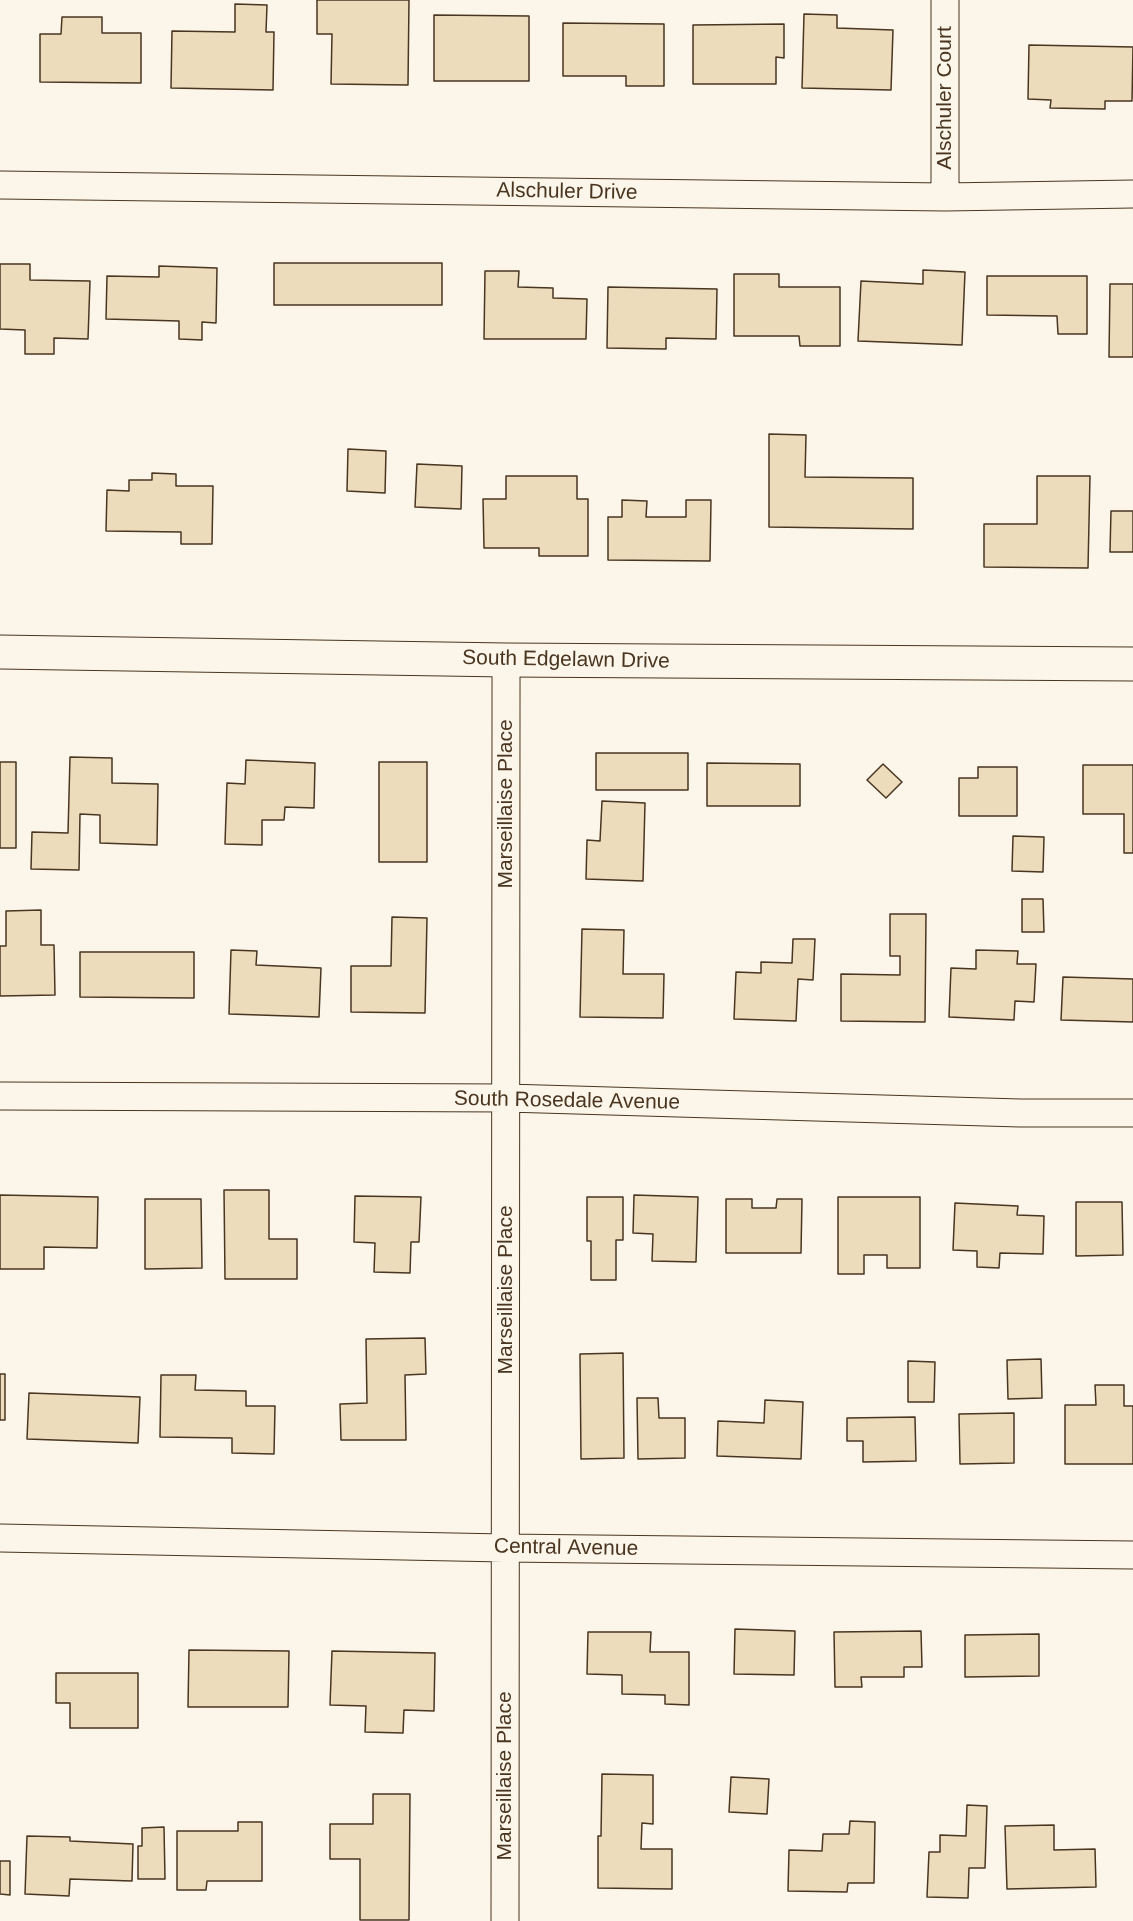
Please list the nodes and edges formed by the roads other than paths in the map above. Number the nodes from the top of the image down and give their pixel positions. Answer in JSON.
{"nodes":[{"id":1,"x":945,"y":0,"type":"edge"},
{"id":2,"x":0,"y":185,"type":"edge"},
{"id":3,"x":1133,"y":194,"type":"edge"},
{"id":4,"x":945,"y":197,"type":"junction"},
{"id":5,"x":0,"y":652,"type":"edge"},
{"id":6,"x":506,"y":660,"type":"junction"},
{"id":7,"x":1133,"y":664,"type":"edge"},
{"id":8,"x":0,"y":1096,"type":"edge"},
{"id":9,"x":507,"y":1098,"type":"junction"},
{"id":10,"x":1133,"y":1113,"type":"edge"},
{"id":11,"x":0,"y":1538,"type":"edge"},
{"id":12,"x":504,"y":1548,"type":"junction"},
{"id":13,"x":1133,"y":1555,"type":"edge"},
{"id":14,"x":505,"y":1921,"type":"edge"}],
"edges":[{"from":1,"to":4,"type":"street","name":"Alschuler Court"},
{"from":2,"to":4,"type":"street","name":"Alschuler Drive"},
{"from":3,"to":4,"type":"street","name":"Alschuler Drive"},
{"from":5,"to":6,"type":"street","name":"South Edgelawn Drive"},
{"from":6,"to":7,"type":"street","name":"South Edgelawn Drive"},
{"from":6,"to":9,"type":"street","name":"Marseillaise Place"},
{"from":8,"to":9,"type":"street","name":"South Rosedale Avenue"},
{"from":9,"to":10,"type":"street","name":"South Rosedale Avenue"},
{"from":9,"to":12,"type":"street","name":"Marseillaise Place"},
{"from":11,"to":12,"type":"street","name":"Central Avenue"},
{"from":12,"to":13,"type":"street","name":"Central Avenue"},
{"from":12,"to":14,"type":"street","name":"Marseillaise Place"}]}
